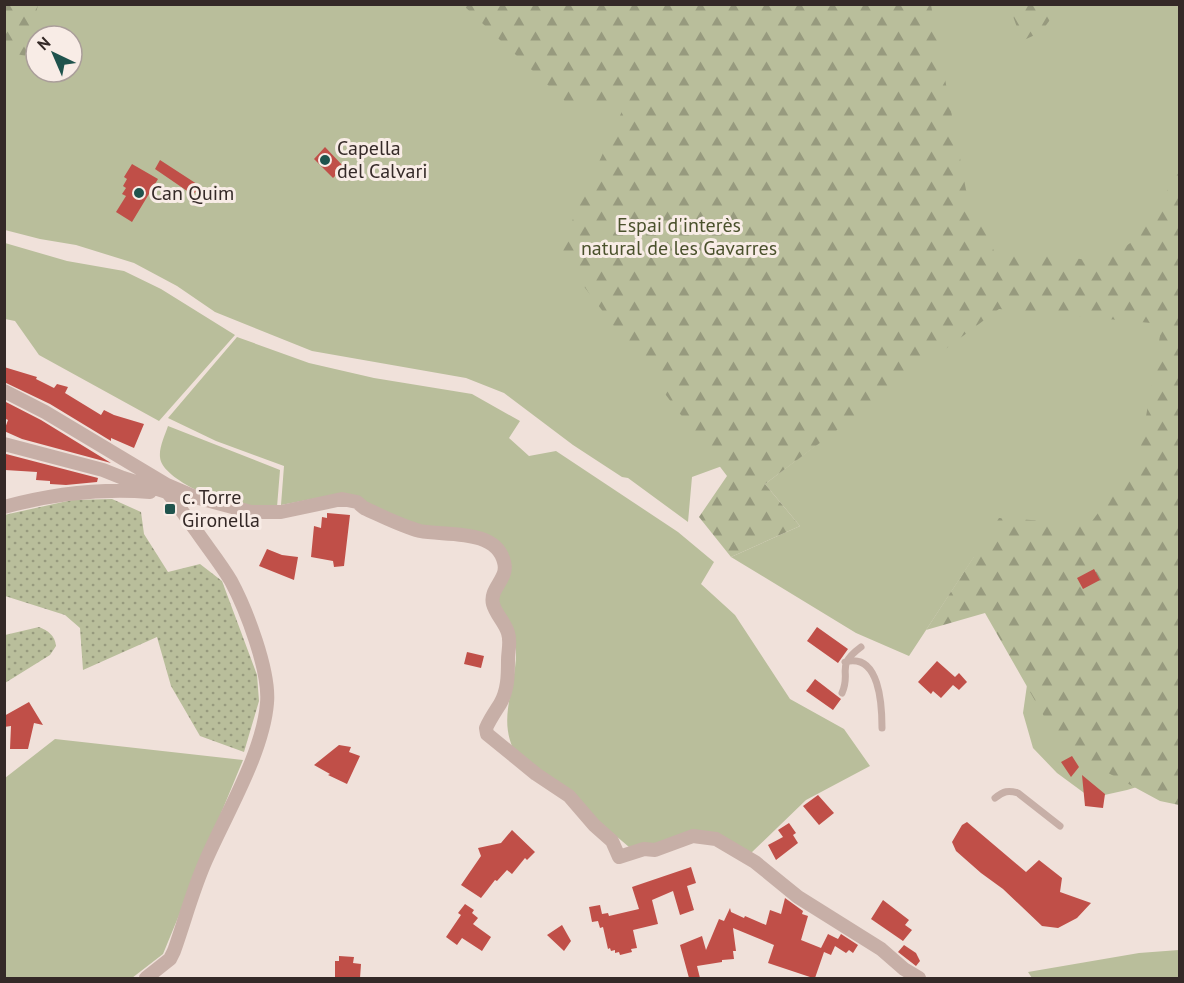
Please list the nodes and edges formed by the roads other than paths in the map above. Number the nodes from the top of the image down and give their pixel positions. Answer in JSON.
{"nodes":[{"id":1,"x":4,"y":391,"type":"edge"},
{"id":2,"x":4,"y":444,"type":"edge"},
{"id":3,"x":167,"y":488,"type":"junction"},
{"id":4,"x":4,"y":507,"type":"edge"},
{"id":5,"x":861,"y":647,"type":"dead end"},
{"id":6,"x":845,"y":663,"type":"junction"},
{"id":7,"x":842,"y":693,"type":"dead end"},
{"id":8,"x":882,"y":728,"type":"dead end"},
{"id":9,"x":995,"y":798,"type":"dead end"},
{"id":10,"x":1060,"y":826,"type":"dead end"},
{"id":11,"x":146,"y":978,"type":"edge"},
{"id":12,"x":919,"y":978,"type":"edge"}],
"edges":[{"from":1,"to":3,"type":"street"},
{"from":2,"to":3,"type":"street"},
{"from":3,"to":4,"type":"street"},
{"from":3,"to":11,"type":"street"},
{"from":3,"to":12,"type":"street"},
{"from":5,"to":6,"type":"lane"},
{"from":6,"to":7,"type":"lane"},
{"from":6,"to":8,"type":"lane"},
{"from":9,"to":10,"type":"lane"}]}
